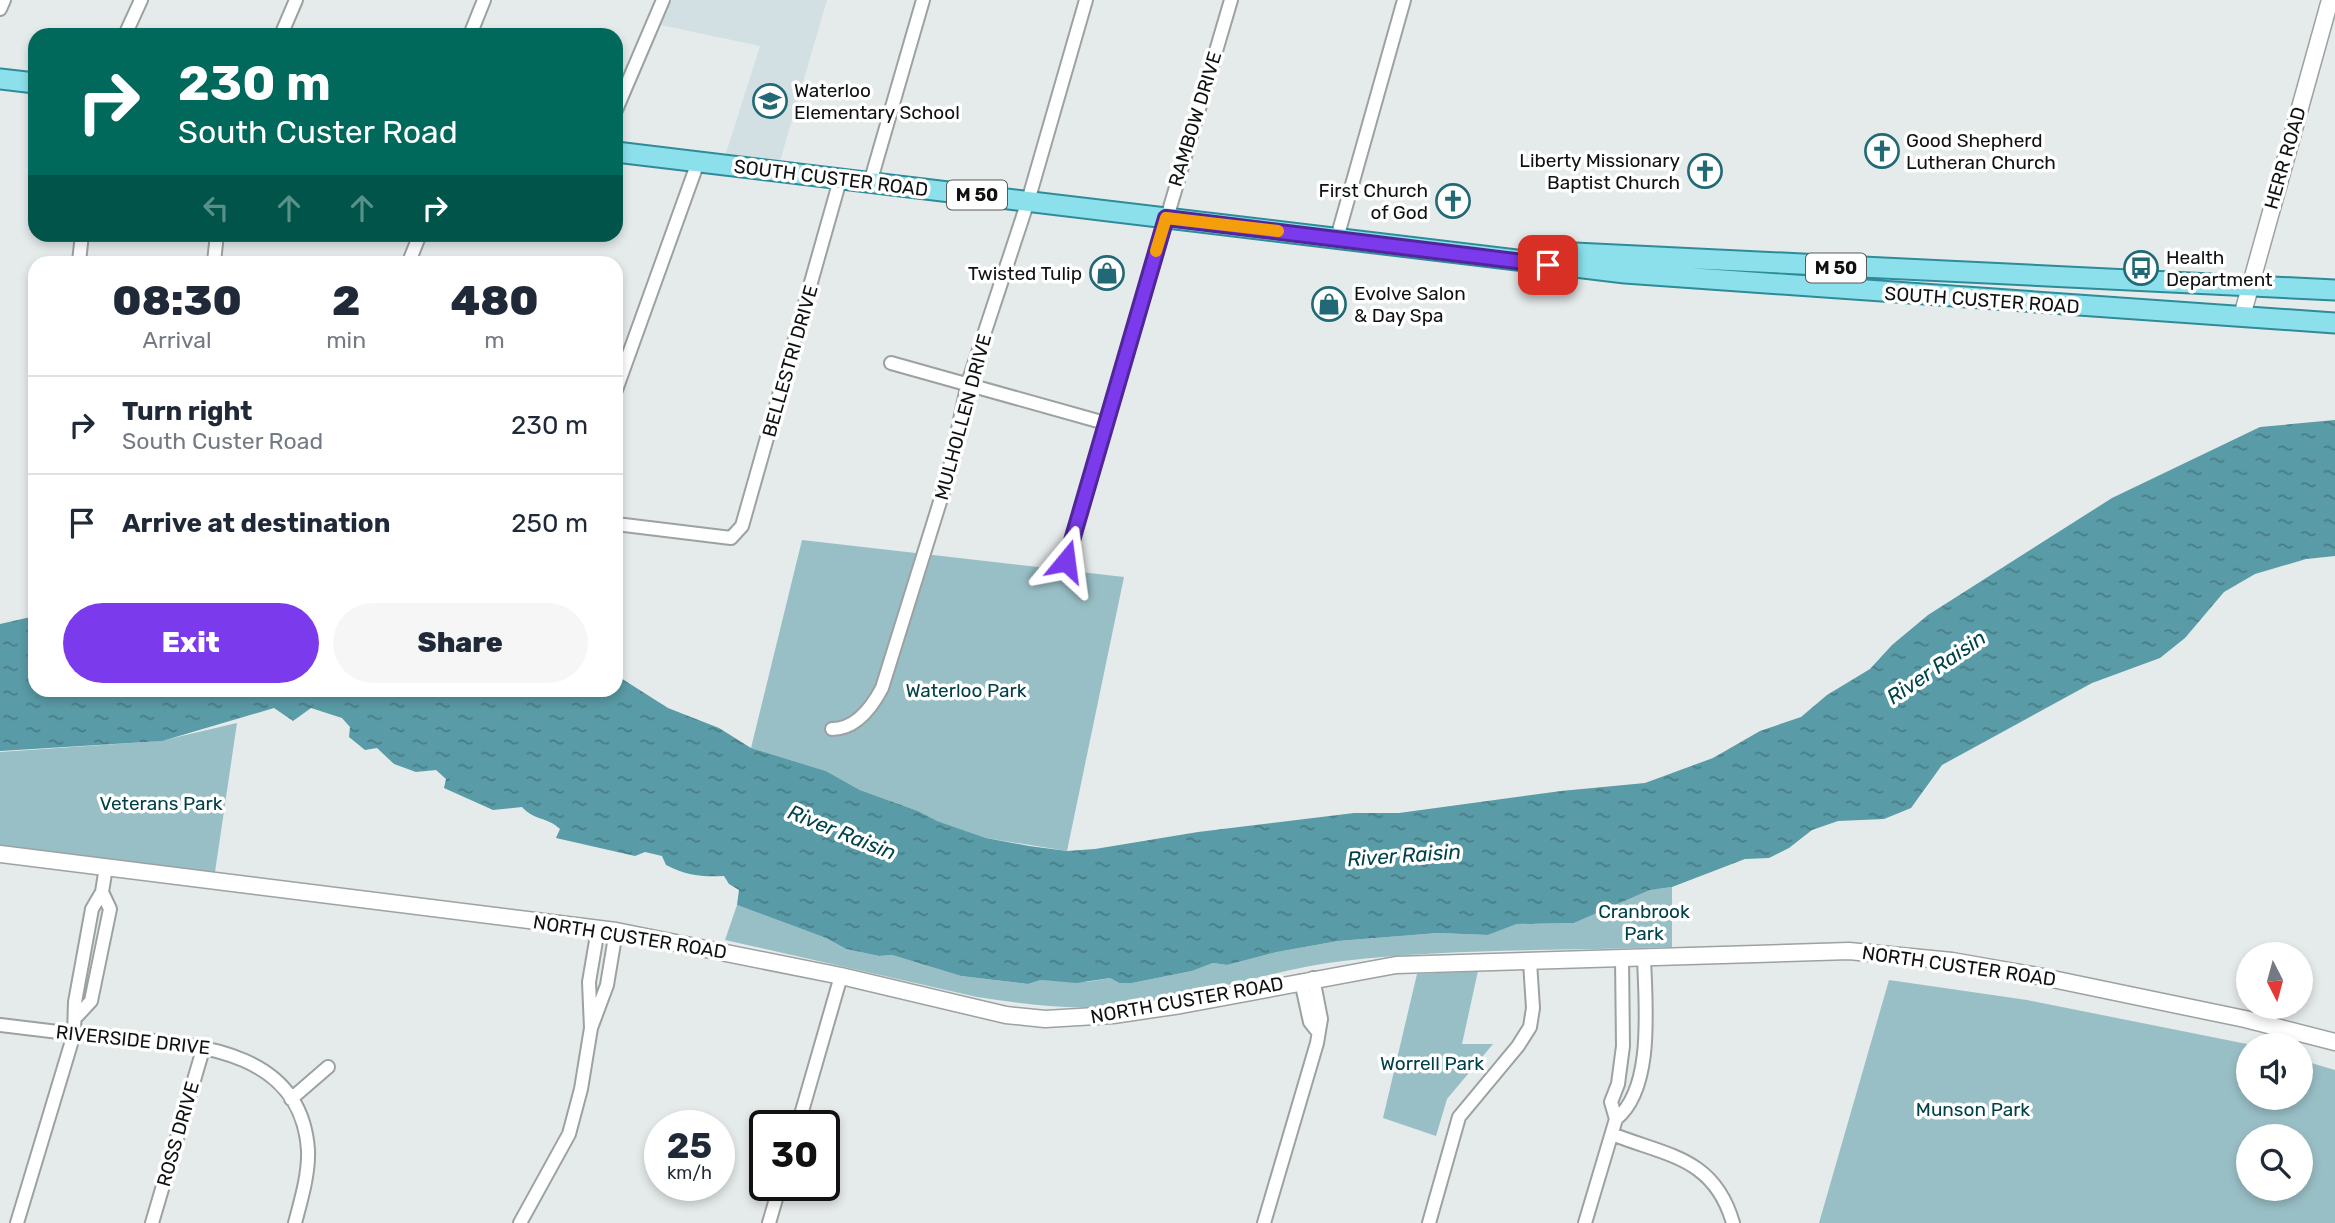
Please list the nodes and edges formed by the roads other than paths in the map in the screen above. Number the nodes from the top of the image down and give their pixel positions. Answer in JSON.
{"nodes":[{"id":1,"x":4,"y":0,"type":"edge"},
{"id":2,"x":141,"y":0,"type":"edge"},
{"id":3,"x":296,"y":0,"type":"edge"},
{"id":4,"x":485,"y":0,"type":"edge"},
{"id":5,"x":663,"y":0,"type":"edge"},
{"id":6,"x":923,"y":0,"type":"edge"},
{"id":7,"x":1087,"y":0,"type":"edge"},
{"id":8,"x":1231,"y":0,"type":"edge"},
{"id":9,"x":1404,"y":0,"type":"edge"},
{"id":10,"x":2330,"y":0,"type":"edge"},
{"id":11,"x":0,"y":9,"type":"edge"},
{"id":12,"x":128,"y":28,"type":"edge"},
{"id":13,"x":284,"y":28,"type":"edge"},
{"id":14,"x":473,"y":28,"type":"edge"},
{"id":15,"x":0,"y":79,"type":"edge"},
{"id":16,"x":28,"y":82,"type":"edge"},
{"id":17,"x":623,"y":94,"type":"edge"},
{"id":18,"x":623,"y":153,"type":"edge"},
{"id":19,"x":698,"y":162,"type":"junction"},
{"id":20,"x":841,"y":180,"type":"junction"},
{"id":21,"x":870,"y":183,"type":"junction"},
{"id":22,"x":1028,"y":201,"type":"junction"},
{"id":23,"x":1166,"y":218,"type":"junction"},
{"id":24,"x":1338,"y":238,"type":"junction"},
{"id":25,"x":2248,"y":285,"type":"junction"},
{"id":26,"x":2335,"y":290,"type":"edge"},
{"id":27,"x":2242,"y":316,"type":"junction"},
{"id":28,"x":2335,"y":324,"type":"edge"},
{"id":29,"x":891,"y":363,"type":"dead end"},
{"id":30,"x":623,"y":371,"type":"edge"},
{"id":31,"x":968,"y":383,"type":"junction"},
{"id":32,"x":1105,"y":423,"type":"junction"},
{"id":33,"x":623,"y":525,"type":"edge"},
{"id":34,"x":1066,"y":561,"type":"dead end"},
{"id":35,"x":832,"y":729,"type":"dead end"},
{"id":36,"x":0,"y":854,"type":"edge"},
{"id":37,"x":106,"y":867,"type":"junction"},
{"id":38,"x":598,"y":929,"type":"junction"},
{"id":39,"x":616,"y":931,"type":"junction"},
{"id":40,"x":1644,"y":956,"type":"junction"},
{"id":41,"x":1622,"y":957,"type":"junction"},
{"id":42,"x":1530,"y":962,"type":"junction"},
{"id":43,"x":841,"y":976,"type":"junction"},
{"id":44,"x":1307,"y":980,"type":"junction"},
{"id":45,"x":0,"y":1025,"type":"edge"},
{"id":46,"x":591,"y":1028,"type":"junction"},
{"id":47,"x":74,"y":1034,"type":"junction"},
{"id":48,"x":2335,"y":1042,"type":"edge"},
{"id":49,"x":204,"y":1046,"type":"junction"},
{"id":50,"x":328,"y":1067,"type":"dead end"},
{"id":51,"x":291,"y":1099,"type":"junction"},
{"id":52,"x":802,"y":1110,"type":"edge"},
{"id":53,"x":1616,"y":1119,"type":"junction"},
{"id":54,"x":1612,"y":1133,"type":"junction"},
{"id":55,"x":775,"y":1201,"type":"edge"},
{"id":56,"x":17,"y":1223,"type":"edge"},
{"id":57,"x":152,"y":1223,"type":"edge"},
{"id":58,"x":295,"y":1223,"type":"edge"},
{"id":59,"x":520,"y":1223,"type":"edge"},
{"id":60,"x":769,"y":1223,"type":"edge"},
{"id":61,"x":1264,"y":1223,"type":"edge"},
{"id":62,"x":1429,"y":1223,"type":"edge"},
{"id":63,"x":1585,"y":1223,"type":"edge"},
{"id":64,"x":1733,"y":1223,"type":"edge"}],
"edges":[{"from":1,"to":11,"type":"street"},
{"from":2,"to":12,"type":"street"},
{"from":3,"to":13,"type":"street"},
{"from":4,"to":14,"type":"street"},
{"from":5,"to":17,"type":"street"},
{"from":6,"to":21,"type":"street"},
{"from":7,"to":22,"type":"street","name":"MULHOLLEN DRIVE"},
{"from":8,"to":23,"type":"street","name":"RAMBOW DRIVE"},
{"from":9,"to":24,"type":"street"},
{"from":10,"to":25,"type":"street","name":"HERR ROAD"},
{"from":15,"to":16,"type":"main road"},
{"from":18,"to":19,"type":"main road","name":"SOUTH CUSTER ROAD","number":"M 50"},
{"from":19,"to":20,"type":"main road","name":"SOUTH CUSTER ROAD","number":"M 50"},
{"from":19,"to":30,"type":"street"},
{"from":20,"to":21,"type":"main road","name":"SOUTH CUSTER ROAD","number":"M 50"},
{"from":20,"to":33,"type":"street","name":"BELLESTRI DRIVE"},
{"from":21,"to":22,"type":"main road","name":"SOUTH CUSTER ROAD","number":"M 50"},
{"from":22,"to":23,"type":"main road","name":"SOUTH CUSTER ROAD","number":"M 50"},
{"from":22,"to":31,"type":"street","name":"MULHOLLEN DRIVE"},
{"from":23,"to":24,"type":"main road","name":"SOUTH CUSTER ROAD","number":"M 50"},
{"from":23,"to":32,"type":"street","name":"RAMBOW DRIVE"},
{"from":24,"to":25,"type":"main road","name":"SOUTH CUSTER ROAD","number":"M 50"},
{"from":24,"to":27,"type":"main road","name":"SOUTH CUSTER ROAD","number":"M 50"},
{"from":25,"to":26,"type":"main road","name":"SOUTH CUSTER ROAD","number":"M 50"},
{"from":25,"to":27,"type":"street","name":"HERR ROAD"},
{"from":27,"to":28,"type":"main road","name":"SOUTH CUSTER ROAD","number":"M 50"},
{"from":29,"to":31,"type":"street"},
{"from":31,"to":32,"type":"street"},
{"from":31,"to":35,"type":"street","name":"MULHOLLEN DRIVE"},
{"from":32,"to":34,"type":"street","name":"RAMBOW DRIVE"},
{"from":36,"to":37,"type":"street","name":"NORTH CUSTER ROAD"},
{"from":37,"to":38,"type":"street","name":"NORTH CUSTER ROAD"},
{"from":37,"to":47,"type":"street"},
{"from":38,"to":39,"type":"street","name":"NORTH CUSTER ROAD"},
{"from":38,"to":46,"type":"street"},
{"from":39,"to":43,"type":"street","name":"NORTH CUSTER ROAD"},
{"from":39,"to":46,"type":"street"},
{"from":40,"to":41,"type":"street","name":"NORTH CUSTER ROAD"},
{"from":40,"to":48,"type":"street","name":"NORTH CUSTER ROAD"},
{"from":40,"to":53,"type":"street"},
{"from":41,"to":42,"type":"street","name":"NORTH CUSTER ROAD"},
{"from":41,"to":53,"type":"street"},
{"from":42,"to":44,"type":"street","name":"NORTH CUSTER ROAD"},
{"from":42,"to":62,"type":"street"},
{"from":43,"to":44,"type":"street","name":"NORTH CUSTER ROAD"},
{"from":43,"to":52,"type":"street"},
{"from":44,"to":61,"type":"street"},
{"from":45,"to":47,"type":"street","name":"RIVERSIDE DRIVE"},
{"from":46,"to":59,"type":"street"},
{"from":47,"to":49,"type":"street","name":"RIVERSIDE DRIVE"},
{"from":47,"to":56,"type":"street"},
{"from":49,"to":51,"type":"street","name":"RIVERSIDE DRIVE"},
{"from":49,"to":57,"type":"street","name":"ROSS DRIVE"},
{"from":50,"to":51,"type":"street"},
{"from":51,"to":58,"type":"street"},
{"from":53,"to":54,"type":"street"},
{"from":54,"to":63,"type":"street"},
{"from":54,"to":64,"type":"street"},
{"from":55,"to":60,"type":"street"}]}
